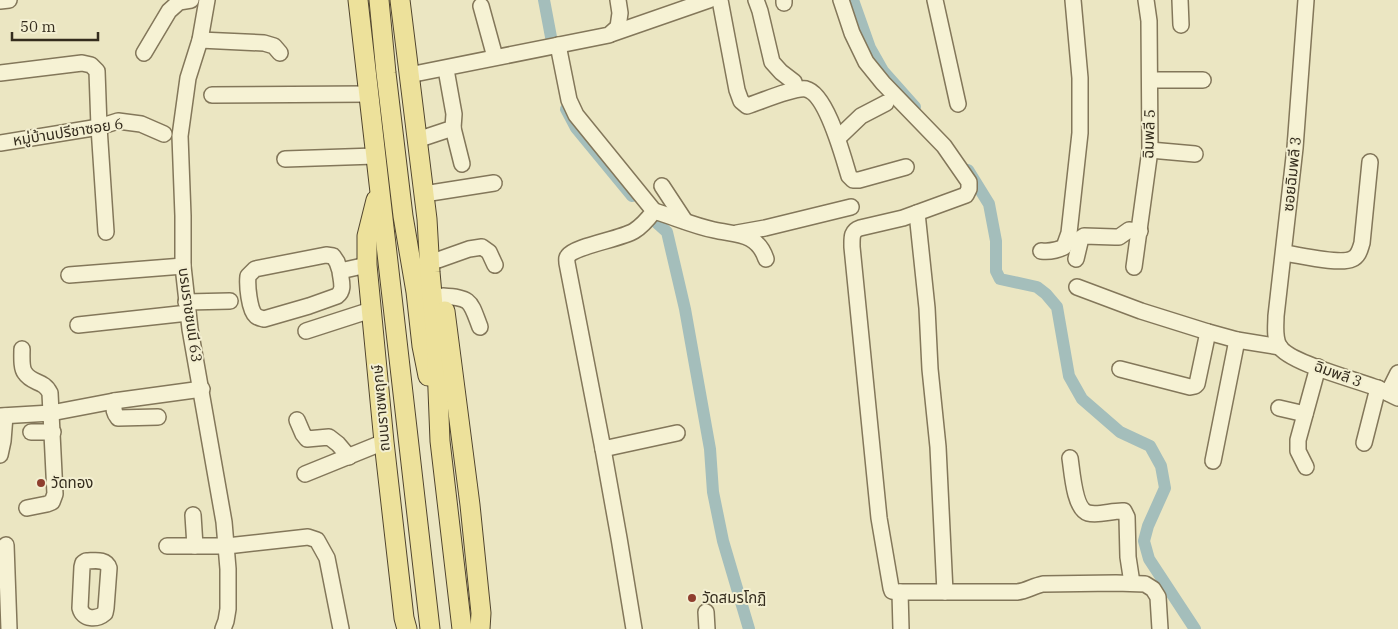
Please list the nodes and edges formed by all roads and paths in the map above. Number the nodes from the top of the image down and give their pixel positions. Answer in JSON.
{"nodes":[{"id":1,"x":9,"y":0,"type":"edge"},
{"id":2,"x":191,"y":0,"type":"edge"},
{"id":3,"x":207,"y":0,"type":"edge"},
{"id":4,"x":350,"y":0,"type":"edge"},
{"id":5,"x":358,"y":0,"type":"edge"},
{"id":6,"x":379,"y":0,"type":"edge"},
{"id":7,"x":618,"y":0,"type":"edge"},
{"id":8,"x":709,"y":0,"type":"edge"},
{"id":9,"x":720,"y":0,"type":"edge"},
{"id":10,"x":756,"y":0,"type":"edge"},
{"id":11,"x":841,"y":0,"type":"edge"},
{"id":12,"x":934,"y":0,"type":"edge"},
{"id":13,"x":1073,"y":0,"type":"edge"},
{"id":14,"x":1146,"y":0,"type":"edge"},
{"id":15,"x":1180,"y":0,"type":"edge"},
{"id":16,"x":1306,"y":0,"type":"edge"},
{"id":17,"x":0,"y":1,"type":"edge"},
{"id":18,"x":401,"y":2,"type":"edge"},
{"id":19,"x":481,"y":6,"type":"dead end"},
{"id":20,"x":1181,"y":24,"type":"dead end"},
{"id":21,"x":362,"y":34,"type":"junction"},
{"id":22,"x":609,"y":35,"type":"junction"},
{"id":23,"x":200,"y":40,"type":"junction"},
{"id":24,"x":558,"y":46,"type":"junction"},
{"id":25,"x":144,"y":53,"type":"dead end"},
{"id":26,"x":280,"y":53,"type":"dead end"},
{"id":27,"x":495,"y":57,"type":"junction"},
{"id":28,"x":0,"y":73,"type":"edge"},
{"id":29,"x":409,"y":74,"type":"junction"},
{"id":30,"x":447,"y":74,"type":"dead end"},
{"id":31,"x":1150,"y":80,"type":"junction"},
{"id":32,"x":1204,"y":80,"type":"dead end"},
{"id":33,"x":796,"y":89,"type":"junction"},
{"id":34,"x":368,"y":94,"type":"junction"},
{"id":35,"x":212,"y":95,"type":"dead end"},
{"id":36,"x":886,"y":103,"type":"dead end"},
{"id":37,"x":958,"y":104,"type":"dead end"},
{"id":38,"x":98,"y":127,"type":"junction"},
{"id":39,"x":453,"y":128,"type":"junction"},
{"id":40,"x":164,"y":134,"type":"dead end"},
{"id":41,"x":838,"y":138,"type":"junction"},
{"id":42,"x":417,"y":140,"type":"junction"},
{"id":43,"x":0,"y":142,"type":"edge"},
{"id":44,"x":1150,"y":150,"type":"junction"},
{"id":45,"x":1195,"y":154,"type":"dead end"},
{"id":46,"x":375,"y":156,"type":"junction"},
{"id":47,"x":284,"y":159,"type":"dead end"},
{"id":48,"x":1370,"y":162,"type":"dead end"},
{"id":49,"x":462,"y":164,"type":"dead end"},
{"id":50,"x":906,"y":167,"type":"dead end"},
{"id":51,"x":494,"y":183,"type":"dead end"},
{"id":52,"x":662,"y":186,"type":"dead end"},
{"id":53,"x":379,"y":187,"type":"junction"},
{"id":54,"x":424,"y":194,"type":"junction"},
{"id":55,"x":851,"y":207,"type":"dead end"},
{"id":56,"x":654,"y":211,"type":"junction"},
{"id":57,"x":917,"y":213,"type":"junction"},
{"id":58,"x":427,"y":219,"type":"junction"},
{"id":59,"x":684,"y":221,"type":"junction"},
{"id":60,"x":1140,"y":231,"type":"junction"},
{"id":61,"x":106,"y":232,"type":"dead end"},
{"id":62,"x":737,"y":233,"type":"junction"},
{"id":63,"x":1041,"y":251,"type":"dead end"},
{"id":64,"x":1284,"y":253,"type":"junction"},
{"id":65,"x":766,"y":259,"type":"dead end"},
{"id":66,"x":1076,"y":259,"type":"dead end"},
{"id":67,"x":438,"y":260,"type":"junction"},
{"id":68,"x":367,"y":265,"type":"junction"},
{"id":69,"x":495,"y":265,"type":"dead end"},
{"id":70,"x":183,"y":266,"type":"junction"},
{"id":71,"x":1134,"y":268,"type":"dead end"},
{"id":72,"x":340,"y":272,"type":"junction"},
{"id":73,"x":69,"y":275,"type":"dead end"},
{"id":74,"x":1077,"y":287,"type":"dead end"},
{"id":75,"x":443,"y":296,"type":"junction"},
{"id":76,"x":230,"y":301,"type":"dead end"},
{"id":77,"x":187,"y":307,"type":"junction"},
{"id":78,"x":371,"y":310,"type":"junction"},
{"id":79,"x":78,"y":325,"type":"dead end"},
{"id":80,"x":480,"y":327,"type":"dead end"},
{"id":81,"x":306,"y":331,"type":"dead end"},
{"id":82,"x":1208,"y":332,"type":"junction"},
{"id":83,"x":1237,"y":340,"type":"junction"},
{"id":84,"x":1280,"y":347,"type":"junction"},
{"id":85,"x":22,"y":349,"type":"dead end"},
{"id":86,"x":1318,"y":367,"type":"junction"},
{"id":87,"x":1120,"y":369,"type":"dead end"},
{"id":88,"x":1398,"y":373,"type":"edge"},
{"id":89,"x":202,"y":389,"type":"junction"},
{"id":90,"x":1388,"y":393,"type":"edge"},
{"id":91,"x":114,"y":401,"type":"junction"},
{"id":92,"x":1279,"y":408,"type":"dead end"},
{"id":93,"x":52,"y":413,"type":"junction"},
{"id":94,"x":1305,"y":414,"type":"junction"},
{"id":95,"x":3,"y":416,"type":"edge"},
{"id":96,"x":158,"y":417,"type":"dead end"},
{"id":97,"x":297,"y":420,"type":"dead end"},
{"id":98,"x":31,"y":432,"type":"dead end"},
{"id":99,"x":53,"y":432,"type":"junction"},
{"id":100,"x":677,"y":433,"type":"dead end"},
{"id":101,"x":384,"y":442,"type":"junction"},
{"id":102,"x":1364,"y":442,"type":"dead end"},
{"id":103,"x":603,"y":449,"type":"junction"},
{"id":104,"x":441,"y":450,"type":"junction"},
{"id":105,"x":0,"y":454,"type":"edge"},
{"id":106,"x":349,"y":457,"type":"junction"},
{"id":107,"x":1070,"y":458,"type":"dead end"},
{"id":108,"x":1214,"y":461,"type":"dead end"},
{"id":109,"x":1306,"y":467,"type":"dead end"},
{"id":110,"x":305,"y":474,"type":"dead end"},
{"id":111,"x":27,"y":508,"type":"dead end"},
{"id":112,"x":193,"y":515,"type":"dead end"},
{"id":113,"x":6,"y":545,"type":"dead end"},
{"id":114,"x":167,"y":546,"type":"dead end"},
{"id":115,"x":195,"y":546,"type":"junction"},
{"id":116,"x":227,"y":546,"type":"junction"},
{"id":117,"x":1132,"y":583,"type":"junction"},
{"id":118,"x":900,"y":592,"type":"junction"},
{"id":119,"x":945,"y":592,"type":"junction"},
{"id":120,"x":4,"y":610,"type":"edge"},
{"id":121,"x":706,"y":612,"type":"dead end"},
{"id":122,"x":9,"y":629,"type":"edge"},
{"id":123,"x":223,"y":629,"type":"edge"},
{"id":124,"x":341,"y":629,"type":"edge"},
{"id":125,"x":407,"y":629,"type":"edge"},
{"id":126,"x":430,"y":629,"type":"edge"},
{"id":127,"x":462,"y":629,"type":"edge"},
{"id":128,"x":480,"y":629,"type":"edge"},
{"id":129,"x":634,"y":629,"type":"edge"},
{"id":130,"x":707,"y":629,"type":"edge"},
{"id":131,"x":901,"y":629,"type":"edge"},
{"id":132,"x":1160,"y":629,"type":"edge"}],
"edges":[{"from":1,"to":17,"type":"street"},
{"from":2,"to":25,"type":"street"},
{"from":3,"to":23,"type":"street","name":"บรมราชชนนี 63"},
{"from":4,"to":21,"type":"main road"},
{"from":5,"to":21,"type":"main road","name":"ถนนราชพฤกษ์"},
{"from":6,"to":104,"type":"main road"},
{"from":7,"to":22,"type":"street"},
{"from":8,"to":22,"type":"street"},
{"from":9,"to":33,"type":"street"},
{"from":10,"to":33,"type":"street"},
{"from":11,"to":57,"type":"street"},
{"from":12,"to":37,"type":"street"},
{"from":13,"to":63,"type":"street"},
{"from":14,"to":31,"type":"street","name":"ฉิมพลี 5"},
{"from":15,"to":20,"type":"street"},
{"from":16,"to":64,"type":"street","name":"ซอยฉิมพลี 3"},
{"from":18,"to":29,"type":"main road"},
{"from":19,"to":27,"type":"street"},
{"from":21,"to":34,"type":"main road","name":"ถนนราชพฤกษ์"},
{"from":22,"to":24,"type":"street"},
{"from":23,"to":26,"type":"street"},
{"from":23,"to":70,"type":"street","name":"บรมราชชนนี 63"},
{"from":24,"to":27,"type":"street"},
{"from":24,"to":56,"type":"street"},
{"from":27,"to":29,"type":"street"},
{"from":28,"to":38,"type":"street"},
{"from":29,"to":42,"type":"main road"},
{"from":30,"to":39,"type":"street"},
{"from":31,"to":32,"type":"street"},
{"from":31,"to":44,"type":"street","name":"ฉิมพลี 5"},
{"from":33,"to":41,"type":"street"},
{"from":34,"to":35,"type":"street"},
{"from":34,"to":46,"type":"main road","name":"ถนนราชพฤกษ์"},
{"from":36,"to":41,"type":"street"},
{"from":38,"to":40,"type":"street","name":"หมู่บ้านปรีชาซอย 6"},
{"from":38,"to":43,"type":"street","name":"หมู่บ้านปรีชาซอย 6"},
{"from":38,"to":61,"type":"street"},
{"from":39,"to":42,"type":"street"},
{"from":39,"to":49,"type":"street"},
{"from":41,"to":50,"type":"street"},
{"from":42,"to":54,"type":"main road"},
{"from":44,"to":45,"type":"street"},
{"from":44,"to":60,"type":"street","name":"ฉิมพลี 5"},
{"from":46,"to":47,"type":"street"},
{"from":46,"to":53,"type":"main road","name":"ถนนราชพฤกษ์"},
{"from":48,"to":64,"type":"street"},
{"from":51,"to":54,"type":"street"},
{"from":52,"to":59,"type":"street"},
{"from":53,"to":68,"type":"main road","name":"ถนนราชพฤกษ์"},
{"from":53,"to":126,"type":"main road","name":"ถนนราชพฤกษ์"},
{"from":54,"to":58,"type":"main road"},
{"from":55,"to":62,"type":"street"},
{"from":56,"to":59,"type":"street"},
{"from":56,"to":103,"type":"street"},
{"from":57,"to":118,"type":"street"},
{"from":57,"to":119,"type":"street"},
{"from":58,"to":67,"type":"main road"},
{"from":58,"to":104,"type":"main road"},
{"from":59,"to":62,"type":"street"},
{"from":60,"to":66,"type":"street"},
{"from":60,"to":71,"type":"street","name":"ฉิมพลี 5"},
{"from":62,"to":65,"type":"street"},
{"from":64,"to":84,"type":"street","name":"ซอยฉิมพลี 3"},
{"from":67,"to":69,"type":"street"},
{"from":67,"to":75,"type":"main road"},
{"from":68,"to":72,"type":"street"},
{"from":68,"to":78,"type":"main road","name":"ถนนราชพฤกษ์"},
{"from":70,"to":73,"type":"street"},
{"from":70,"to":77,"type":"street","name":"บรมราชชนนี 63"},
{"from":72,"to":72,"type":"street"},
{"from":74,"to":82,"type":"street"},
{"from":75,"to":80,"type":"street"},
{"from":75,"to":128,"type":"main road"},
{"from":76,"to":77,"type":"street"},
{"from":77,"to":79,"type":"street"},
{"from":77,"to":89,"type":"street","name":"บรมราชชนนี 63"},
{"from":78,"to":81,"type":"street"},
{"from":78,"to":101,"type":"main road","name":"ถนนราชพฤกษ์"},
{"from":82,"to":83,"type":"street"},
{"from":82,"to":87,"type":"street"},
{"from":83,"to":84,"type":"street"},
{"from":83,"to":108,"type":"street"},
{"from":84,"to":86,"type":"street","name":"ฉิมพลี 3"},
{"from":85,"to":93,"type":"street"},
{"from":86,"to":90,"type":"street","name":"ฉิมพลี 3"},
{"from":86,"to":94,"type":"street"},
{"from":88,"to":90,"type":"street"},
{"from":89,"to":91,"type":"street"},
{"from":89,"to":116,"type":"street","name":"บรมราชชนนี 63"},
{"from":90,"to":102,"type":"street"},
{"from":91,"to":93,"type":"street"},
{"from":91,"to":96,"type":"street"},
{"from":92,"to":94,"type":"street"},
{"from":93,"to":95,"type":"street"},
{"from":93,"to":99,"type":"street"},
{"from":94,"to":109,"type":"street"},
{"from":95,"to":105,"type":"street"},
{"from":97,"to":106,"type":"street"},
{"from":98,"to":99,"type":"street"},
{"from":99,"to":111,"type":"street"},
{"from":100,"to":103,"type":"street"},
{"from":101,"to":106,"type":"street"},
{"from":101,"to":125,"type":"main road","name":"ถนนราชพฤกษ์"},
{"from":103,"to":129,"type":"street"},
{"from":104,"to":127,"type":"main road"},
{"from":106,"to":110,"type":"street"},
{"from":107,"to":117,"type":"street"},
{"from":112,"to":115,"type":"street"},
{"from":113,"to":120,"type":"street"},
{"from":114,"to":115,"type":"street"},
{"from":115,"to":116,"type":"street"},
{"from":116,"to":123,"type":"street","name":"บรมราชชนนี 63"},
{"from":116,"to":124,"type":"street"},
{"from":117,"to":119,"type":"street"},
{"from":117,"to":132,"type":"street"},
{"from":118,"to":119,"type":"street"},
{"from":118,"to":131,"type":"street"},
{"from":120,"to":122,"type":"street"},
{"from":121,"to":130,"type":"street"}]}
